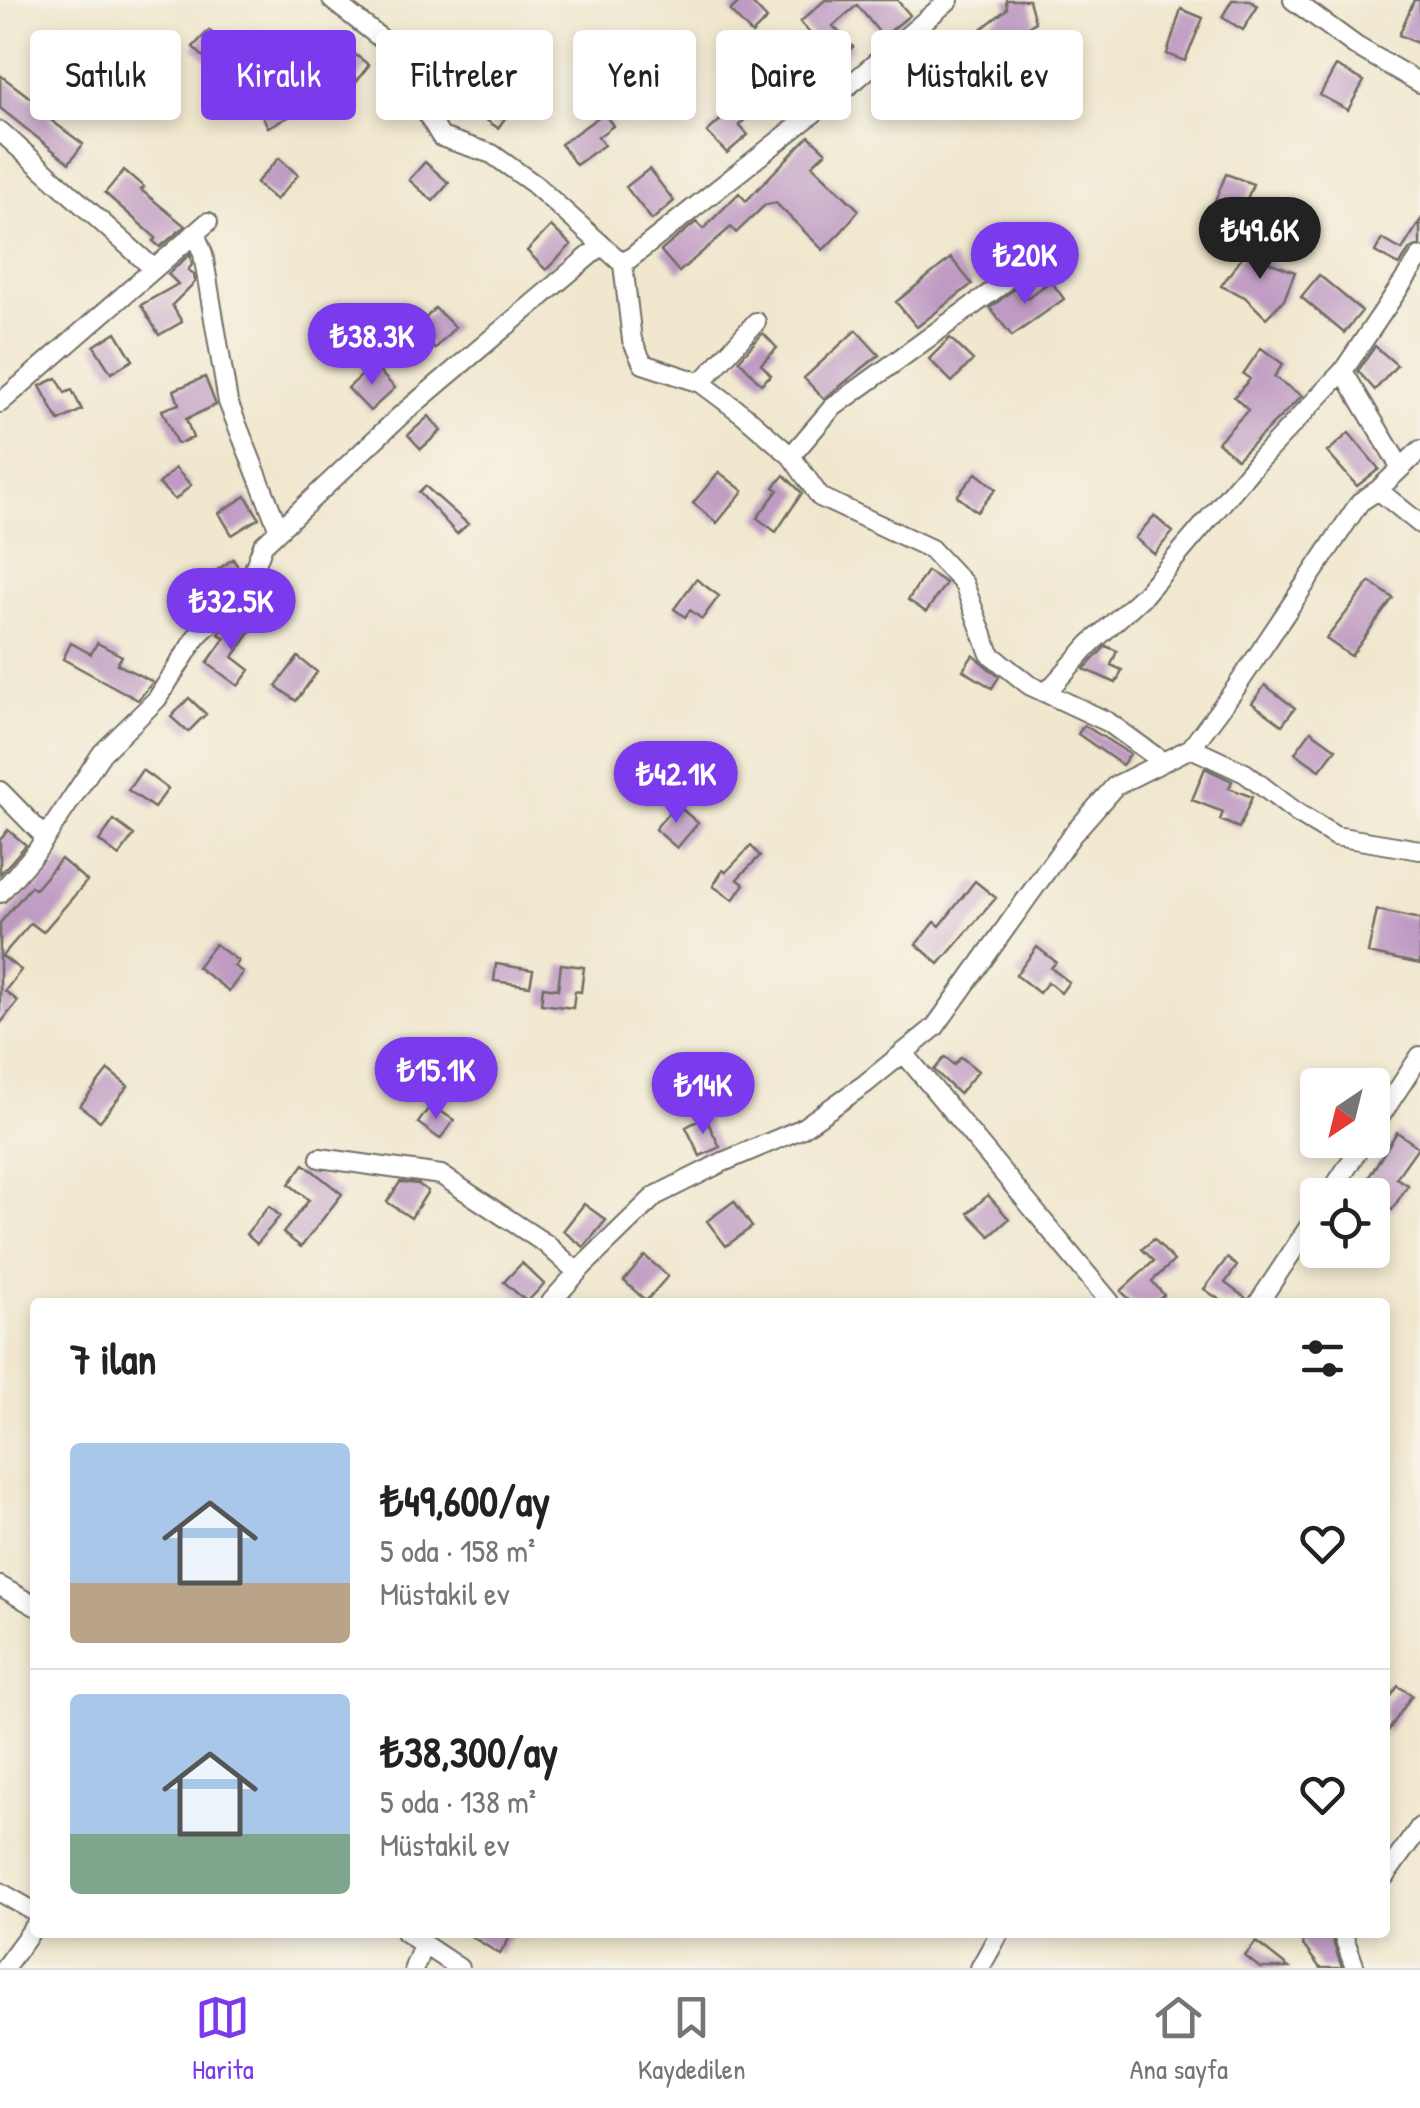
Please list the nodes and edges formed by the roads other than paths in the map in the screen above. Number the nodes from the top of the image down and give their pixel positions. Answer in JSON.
{"nodes":[{"id":1,"x":332,"y":0,"type":"edge"},
{"id":2,"x":949,"y":0,"type":"edge"},
{"id":3,"x":1293,"y":0,"type":"edge"},
{"id":4,"x":1420,"y":84,"type":"edge"},
{"id":5,"x":0,"y":131,"type":"edge"},
{"id":6,"x":602,"y":246,"type":"junction"},
{"id":7,"x":1030,"y":254,"type":"dead end"},
{"id":8,"x":1420,"y":257,"type":"edge"},
{"id":9,"x":623,"y":264,"type":"junction"},
{"id":10,"x":154,"y":269,"type":"junction"},
{"id":11,"x":756,"y":322,"type":"dead end"},
{"id":12,"x":1342,"y":371,"type":"junction"},
{"id":13,"x":701,"y":383,"type":"junction"},
{"id":14,"x":0,"y":402,"type":"edge"},
{"id":15,"x":1420,"y":450,"type":"edge"},
{"id":16,"x":791,"y":456,"type":"junction"},
{"id":17,"x":1401,"y":468,"type":"junction"},
{"id":18,"x":1378,"y":490,"type":"junction"},
{"id":19,"x":1420,"y":524,"type":"edge"},
{"id":20,"x":278,"y":530,"type":"junction"},
{"id":21,"x":1046,"y":693,"type":"junction"},
{"id":22,"x":1190,"y":748,"type":"junction"},
{"id":23,"x":1163,"y":762,"type":"junction"},
{"id":24,"x":0,"y":791,"type":"edge"},
{"id":25,"x":45,"y":837,"type":"junction"},
{"id":26,"x":1420,"y":850,"type":"edge"},
{"id":27,"x":0,"y":893,"type":"edge"},
{"id":28,"x":904,"y":1052,"type":"junction"},
{"id":29,"x":1420,"y":1056,"type":"edge"},
{"id":30,"x":1390,"y":1101,"type":"edge"},
{"id":31,"x":320,"y":1158,"type":"dead end"},
{"id":32,"x":1300,"y":1240,"type":"edge"},
{"id":33,"x":578,"y":1272,"type":"junction"},
{"id":34,"x":555,"y":1298,"type":"edge"},
{"id":35,"x":1107,"y":1298,"type":"edge"},
{"id":36,"x":1262,"y":1298,"type":"edge"},
{"id":37,"x":0,"y":1586,"type":"edge"},
{"id":38,"x":30,"y":1603,"type":"edge"},
{"id":39,"x":1420,"y":1828,"type":"edge"},
{"id":40,"x":1390,"y":1869,"type":"edge"},
{"id":41,"x":0,"y":1892,"type":"edge"},
{"id":42,"x":30,"y":1909,"type":"edge"},
{"id":43,"x":30,"y":1933,"type":"edge"},
{"id":44,"x":414,"y":1938,"type":"edge"},
{"id":45,"x":997,"y":1938,"type":"edge"},
{"id":46,"x":1345,"y":1938,"type":"edge"},
{"id":47,"x":423,"y":1944,"type":"junction"},
{"id":48,"x":4,"y":1968,"type":"edge"},
{"id":49,"x":414,"y":1968,"type":"edge"},
{"id":50,"x":459,"y":1968,"type":"edge"},
{"id":51,"x":980,"y":1968,"type":"edge"},
{"id":52,"x":1355,"y":1968,"type":"edge"}],
"edges":[{"from":1,"to":6,"type":"street"},
{"from":2,"to":9,"type":"street"},
{"from":3,"to":4,"type":"street"},
{"from":5,"to":10,"type":"street"},
{"from":6,"to":9,"type":"street"},
{"from":6,"to":20,"type":"street"},
{"from":7,"to":16,"type":"street"},
{"from":8,"to":12,"type":"street"},
{"from":9,"to":13,"type":"street"},
{"from":10,"to":14,"type":"street"},
{"from":10,"to":20,"type":"street"},
{"from":11,"to":13,"type":"street"},
{"from":12,"to":17,"type":"street"},
{"from":12,"to":21,"type":"street"},
{"from":13,"to":16,"type":"street"},
{"from":15,"to":17,"type":"street"},
{"from":16,"to":21,"type":"street"},
{"from":17,"to":18,"type":"street"},
{"from":18,"to":19,"type":"street"},
{"from":18,"to":22,"type":"street"},
{"from":20,"to":25,"type":"street"},
{"from":21,"to":23,"type":"street"},
{"from":22,"to":23,"type":"street"},
{"from":22,"to":26,"type":"street"},
{"from":23,"to":28,"type":"street"},
{"from":24,"to":25,"type":"street"},
{"from":25,"to":27,"type":"street"},
{"from":28,"to":33,"type":"street"},
{"from":28,"to":35,"type":"street"},
{"from":29,"to":30,"type":"street"},
{"from":31,"to":33,"type":"street"},
{"from":32,"to":36,"type":"street"},
{"from":33,"to":34,"type":"street"},
{"from":37,"to":38,"type":"street"},
{"from":39,"to":40,"type":"street"},
{"from":41,"to":42,"type":"street"},
{"from":43,"to":48,"type":"street"},
{"from":44,"to":47,"type":"street"},
{"from":45,"to":51,"type":"street"},
{"from":46,"to":52,"type":"street"},
{"from":47,"to":49,"type":"street"},
{"from":47,"to":50,"type":"street"}]}
